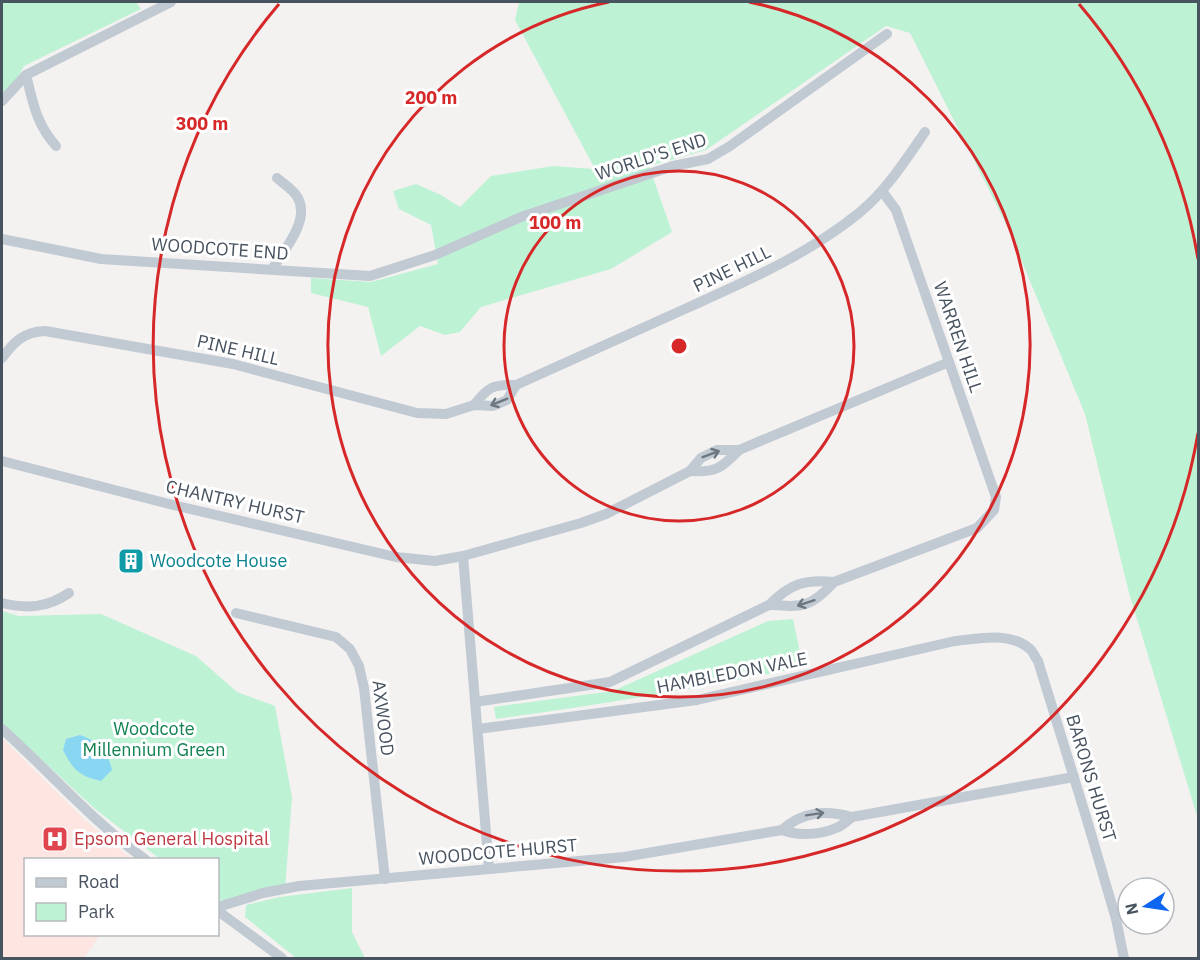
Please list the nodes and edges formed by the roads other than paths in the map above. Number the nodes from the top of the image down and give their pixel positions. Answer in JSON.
{"nodes":[{"id":1,"x":171,"y":2,"type":"edge"},
{"id":2,"x":887,"y":34,"type":"dead end"},
{"id":3,"x":26,"y":75,"type":"junction"},
{"id":4,"x":2,"y":101,"type":"edge"},
{"id":5,"x":925,"y":132,"type":"dead end"},
{"id":6,"x":56,"y":146,"type":"dead end"},
{"id":7,"x":277,"y":178,"type":"dead end"},
{"id":8,"x":882,"y":191,"type":"junction"},
{"id":9,"x":2,"y":239,"type":"edge"},
{"id":10,"x":435,"y":255,"type":"joint"},
{"id":11,"x":273,"y":268,"type":"junction"},
{"id":12,"x":2,"y":358,"type":"edge"},
{"id":13,"x":949,"y":362,"type":"junction"},
{"id":14,"x":516,"y":385,"type":"junction"},
{"id":15,"x":474,"y":405,"type":"junction"},
{"id":16,"x":739,"y":450,"type":"junction"},
{"id":17,"x":2,"y":461,"type":"edge"},
{"id":18,"x":690,"y":471,"type":"junction"},
{"id":19,"x":463,"y":556,"type":"junction"},
{"id":20,"x":834,"y":582,"type":"junction"},
{"id":21,"x":69,"y":593,"type":"dead end"},
{"id":22,"x":2,"y":603,"type":"edge"},
{"id":23,"x":769,"y":605,"type":"junction"},
{"id":24,"x":236,"y":613,"type":"dead end"},
{"id":25,"x":991,"y":637,"type":"joint"},
{"id":26,"x":476,"y":702,"type":"junction"},
{"id":27,"x":2,"y":729,"type":"edge"},
{"id":28,"x":478,"y":729,"type":"junction"},
{"id":29,"x":1074,"y":777,"type":"junction"},
{"id":30,"x":852,"y":817,"type":"junction"},
{"id":31,"x":782,"y":830,"type":"junction"},
{"id":32,"x":143,"y":858,"type":"edge"},
{"id":33,"x":489,"y":869,"type":"junction"},
{"id":34,"x":385,"y":879,"type":"junction"},
{"id":35,"x":219,"y":909,"type":"edge"},
{"id":36,"x":219,"y":910,"type":"edge"},
{"id":37,"x":280,"y":958,"type":"edge"},
{"id":38,"x":1124,"y":958,"type":"edge"}],
"edges":[{"from":1,"to":3,"type":"street"},
{"from":2,"to":10,"type":"street","name":"WORLD'S END"},
{"from":3,"to":4,"type":"street"},
{"from":3,"to":6,"type":"street"},
{"from":5,"to":8,"type":"street","name":"PINE HILL"},
{"from":7,"to":11,"type":"street"},
{"from":8,"to":13,"type":"street","name":"WARREN HILL"},
{"from":8,"to":14,"type":"street","name":"PINE HILL"},
{"from":9,"to":11,"type":"street","name":"WOODCOTE END"},
{"from":10,"to":11,"type":"street","name":"WOODCOTE END"},
{"from":12,"to":15,"type":"street","name":"PINE HILL"},
{"from":13,"to":16,"type":"street"},
{"from":13,"to":20,"type":"street","name":"WARREN HILL"},
{"from":14,"to":15,"type":"street","name":"PINE HILL"},
{"from":14,"to":15,"type":"street","name":"PINE HILL","one_way":true},
{"from":18,"to":16,"type":"street","one_way":true},
{"from":16,"to":18,"type":"street"},
{"from":17,"to":19,"type":"street","name":"CHANTRY HURST"},
{"from":18,"to":19,"type":"street","name":"CHANTRY HURST"},
{"from":19,"to":26,"type":"street"},
{"from":20,"to":23,"type":"street"},
{"from":20,"to":23,"type":"street","one_way":true},
{"from":21,"to":22,"type":"street"},
{"from":23,"to":26,"type":"street"},
{"from":24,"to":34,"type":"street","name":"AXWOOD"},
{"from":25,"to":28,"type":"street","name":"HAMBLEDON VALE"},
{"from":25,"to":29,"type":"street","name":"BARONS HURST"},
{"from":26,"to":28,"type":"street"},
{"from":27,"to":32,"type":"street"},
{"from":28,"to":33,"type":"street"},
{"from":29,"to":30,"type":"street","name":"WOODCOTE HURST"},
{"from":29,"to":38,"type":"street","name":"BARONS HURST"},
{"from":30,"to":31,"type":"street","name":"WOODCOTE HURST"},
{"from":31,"to":30,"type":"street","name":"WOODCOTE HURST","one_way":true},
{"from":31,"to":33,"type":"street","name":"WOODCOTE HURST"},
{"from":33,"to":34,"type":"street","name":"WOODCOTE HURST"},
{"from":34,"to":35,"type":"street","name":"WOODCOTE HURST"},
{"from":36,"to":37,"type":"street"}]}
